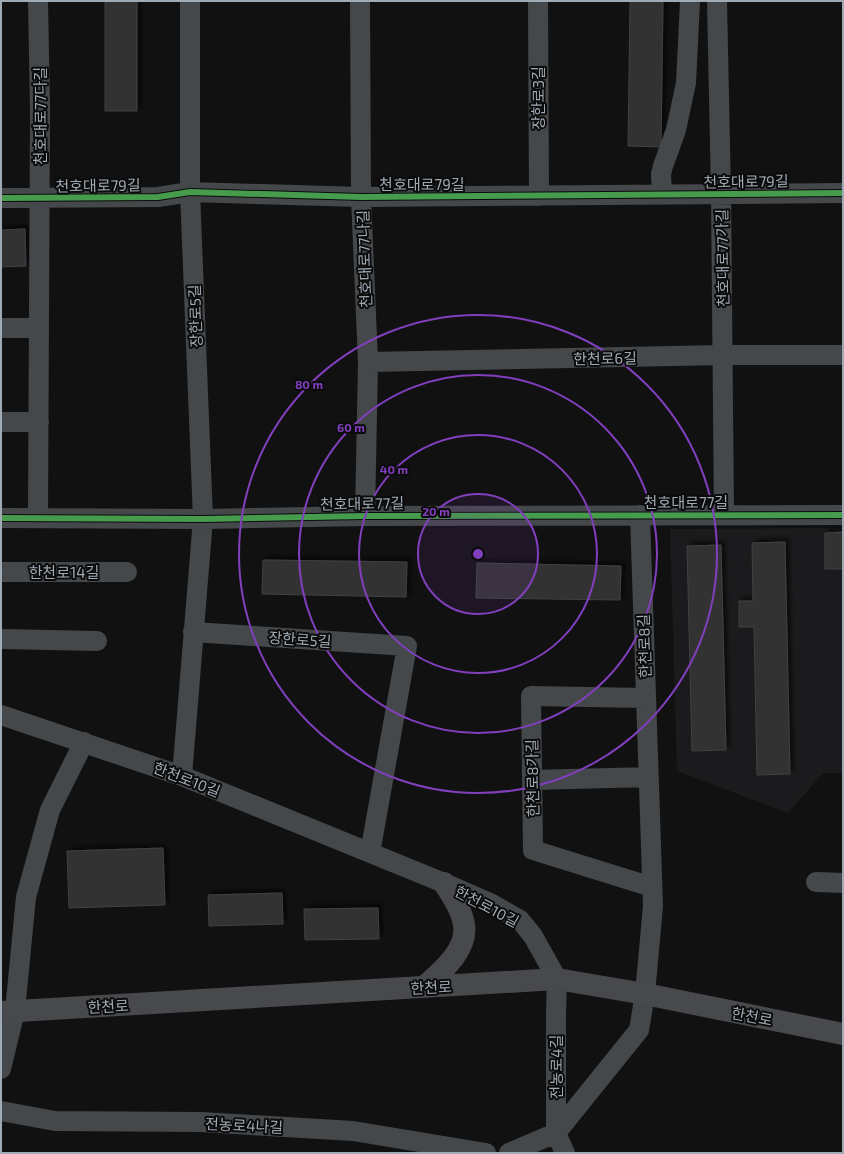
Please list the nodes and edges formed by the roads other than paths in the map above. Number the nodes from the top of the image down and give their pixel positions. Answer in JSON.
{"nodes":[{"id":1,"x":38,"y":1,"type":"edge"},
{"id":2,"x":190,"y":1,"type":"edge"},
{"id":3,"x":360,"y":1,"type":"edge"},
{"id":4,"x":538,"y":1,"type":"edge"},
{"id":5,"x":690,"y":1,"type":"edge"},
{"id":6,"x":717,"y":1,"type":"edge"},
{"id":7,"x":190,"y":192,"type":"junction"},
{"id":8,"x":843,"y":192,"type":"edge"},
{"id":9,"x":721,"y":194,"type":"junction"},
{"id":10,"x":662,"y":195,"type":"junction"},
{"id":11,"x":539,"y":196,"type":"junction"},
{"id":12,"x":361,"y":197,"type":"junction"},
{"id":13,"x":1,"y":198,"type":"edge"},
{"id":14,"x":40,"y":198,"type":"junction"},
{"id":15,"x":1,"y":328,"type":"edge"},
{"id":16,"x":39,"y":328,"type":"junction"},
{"id":17,"x":723,"y":355,"type":"junction"},
{"id":18,"x":843,"y":355,"type":"edge"},
{"id":19,"x":368,"y":362,"type":"junction"},
{"id":20,"x":1,"y":422,"type":"edge"},
{"id":21,"x":38,"y":422,"type":"junction"},
{"id":22,"x":640,"y":515,"type":"junction"},
{"id":23,"x":724,"y":515,"type":"junction"},
{"id":24,"x":843,"y":515,"type":"edge"},
{"id":25,"x":365,"y":516,"type":"junction"},
{"id":26,"x":1,"y":518,"type":"edge"},
{"id":27,"x":38,"y":518,"type":"junction"},
{"id":28,"x":203,"y":519,"type":"junction"},
{"id":29,"x":1,"y":572,"type":"edge"},
{"id":30,"x":127,"y":572,"type":"dead end"},
{"id":31,"x":194,"y":632,"type":"junction"},
{"id":32,"x":1,"y":639,"type":"edge"},
{"id":33,"x":97,"y":641,"type":"dead end"},
{"id":34,"x":646,"y":698,"type":"junction"},
{"id":35,"x":1,"y":714,"type":"edge"},
{"id":36,"x":84,"y":742,"type":"junction"},
{"id":37,"x":182,"y":776,"type":"junction"},
{"id":38,"x":649,"y":778,"type":"junction"},
{"id":39,"x":532,"y":780,"type":"junction"},
{"id":40,"x":370,"y":853,"type":"junction"},
{"id":41,"x":816,"y":882,"type":"dead end"},
{"id":42,"x":444,"y":883,"type":"junction"},
{"id":43,"x":843,"y":883,"type":"edge"},
{"id":44,"x":652,"y":887,"type":"junction"},
{"id":45,"x":557,"y":980,"type":"junction"},
{"id":46,"x":424,"y":987,"type":"junction"},
{"id":47,"x":645,"y":994,"type":"junction"},
{"id":48,"x":8,"y":1012,"type":"edge"},
{"id":49,"x":843,"y":1034,"type":"edge"},
{"id":50,"x":1,"y":1069,"type":"edge"},
{"id":51,"x":1,"y":1111,"type":"edge"},
{"id":52,"x":556,"y":1133,"type":"junction"},
{"id":53,"x":486,"y":1153,"type":"edge"},
{"id":54,"x":509,"y":1153,"type":"edge"},
{"id":55,"x":565,"y":1153,"type":"edge"}],
"edges":[{"from":1,"to":14,"type":"street","name":"천호대로77다길"},
{"from":2,"to":7,"type":"street","name":"장한로5길"},
{"from":3,"to":12,"type":"street","name":"천호대로77나길"},
{"from":4,"to":11,"type":"street","name":"장한로3길"},
{"from":5,"to":10,"type":"street"},
{"from":6,"to":9,"type":"street","name":"천호대로77가길"},
{"from":7,"to":12,"type":"street","name":"천호대로79길"},
{"from":7,"to":14,"type":"street","name":"천호대로79길"},
{"from":7,"to":28,"type":"street","name":"장한로5길"},
{"from":8,"to":9,"type":"street","name":"천호대로79길"},
{"from":9,"to":10,"type":"street","name":"천호대로79길"},
{"from":9,"to":17,"type":"street","name":"천호대로77가길"},
{"from":10,"to":11,"type":"street","name":"천호대로79길"},
{"from":11,"to":12,"type":"street","name":"천호대로79길"},
{"from":12,"to":19,"type":"street","name":"천호대로77나길"},
{"from":13,"to":14,"type":"street","name":"천호대로79길"},
{"from":14,"to":16,"type":"street","name":"천호대로77다길"},
{"from":15,"to":16,"type":"street"},
{"from":16,"to":21,"type":"street","name":"천호대로77다길"},
{"from":17,"to":18,"type":"street","name":"한천로6길"},
{"from":17,"to":19,"type":"street","name":"한천로6길"},
{"from":17,"to":23,"type":"street","name":"천호대로77가길"},
{"from":19,"to":25,"type":"street","name":"천호대로77나길"},
{"from":20,"to":21,"type":"street"},
{"from":21,"to":27,"type":"street","name":"천호대로77다길"},
{"from":22,"to":23,"type":"street","name":"천호대로77길"},
{"from":22,"to":25,"type":"street","name":"천호대로77길"},
{"from":22,"to":34,"type":"street","name":"한천로8길"},
{"from":23,"to":24,"type":"street","name":"천호대로77길"},
{"from":25,"to":28,"type":"street","name":"천호대로77길"},
{"from":26,"to":27,"type":"street","name":"천호대로77길"},
{"from":27,"to":28,"type":"street","name":"천호대로77길"},
{"from":28,"to":31,"type":"street","name":"장한로5길"},
{"from":29,"to":30,"type":"street","name":"한천로14길"},
{"from":31,"to":37,"type":"street","name":"장한로5길"},
{"from":31,"to":40,"type":"street","name":"장한로5길"},
{"from":32,"to":33,"type":"street"},
{"from":34,"to":38,"type":"street","name":"한천로8길"},
{"from":34,"to":39,"type":"street","name":"한천로8가길"},
{"from":35,"to":36,"type":"street","name":"한천로10길"},
{"from":36,"to":37,"type":"street","name":"한천로10길"},
{"from":36,"to":48,"type":"street"},
{"from":37,"to":40,"type":"street","name":"한천로10길"},
{"from":38,"to":39,"type":"street"},
{"from":38,"to":44,"type":"street","name":"한천로8길"},
{"from":39,"to":44,"type":"street","name":"한천로8가길"},
{"from":40,"to":42,"type":"street","name":"한천로10길"},
{"from":41,"to":43,"type":"street"},
{"from":42,"to":45,"type":"street","name":"한천로10길"},
{"from":42,"to":46,"type":"main road"},
{"from":44,"to":47,"type":"street","name":"한천로8길"},
{"from":45,"to":46,"type":"main road","name":"한천로"},
{"from":45,"to":47,"type":"main road","name":"한천로"},
{"from":45,"to":52,"type":"street","name":"전농로4길"},
{"from":46,"to":48,"type":"main road","name":"한천로"},
{"from":47,"to":49,"type":"main road","name":"한천로"},
{"from":47,"to":52,"type":"street","name":"한천로8길"},
{"from":48,"to":50,"type":"street"},
{"from":51,"to":53,"type":"street","name":"전농로4나길"},
{"from":52,"to":54,"type":"street"},
{"from":52,"to":55,"type":"street","name":"전농로4길"}]}
